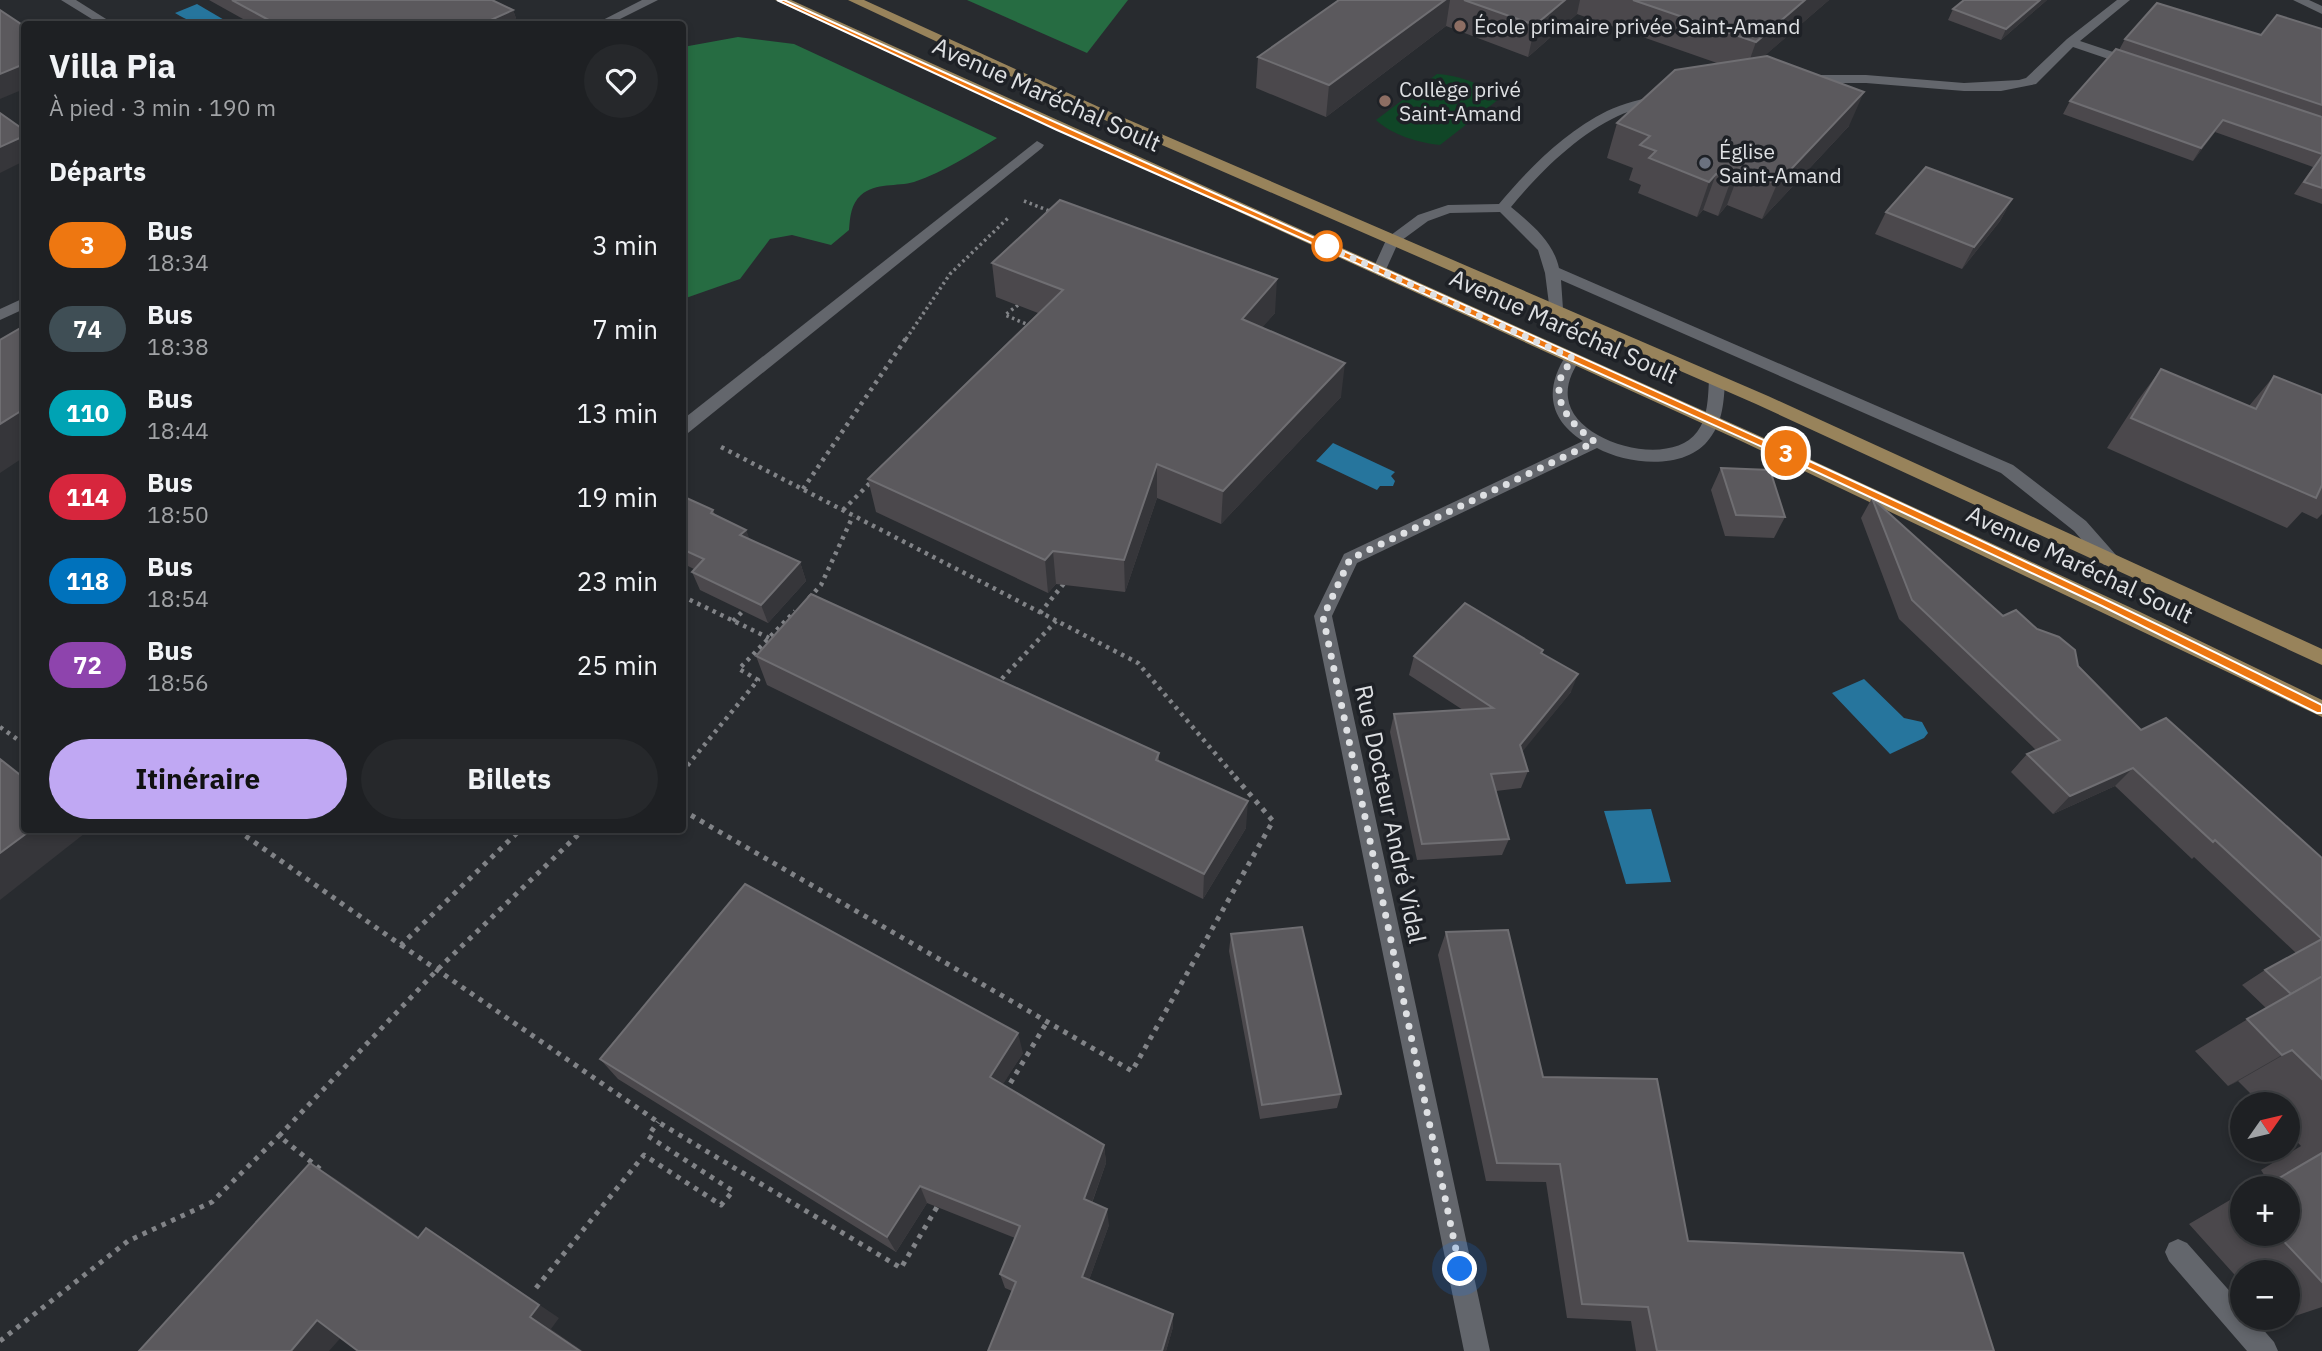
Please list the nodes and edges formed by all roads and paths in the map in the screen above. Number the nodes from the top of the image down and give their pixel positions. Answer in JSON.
{"nodes":[{"id":1,"x":67,"y":0,"type":"edge"},
{"id":2,"x":652,"y":0,"type":"edge"},
{"id":3,"x":781,"y":0,"type":"edge"},
{"id":4,"x":854,"y":0,"type":"edge"},
{"id":5,"x":2124,"y":0,"type":"edge"},
{"id":6,"x":2299,"y":0,"type":"edge"},
{"id":7,"x":2322,"y":10,"type":"edge"},
{"id":8,"x":103,"y":21,"type":"edge"},
{"id":9,"x":607,"y":21,"type":"edge"},
{"id":10,"x":2071,"y":42,"type":"junction"},
{"id":11,"x":2151,"y":69,"type":"edge"},
{"id":12,"x":1795,"y":80,"type":"edge"},
{"id":13,"x":1671,"y":97,"type":"edge"},
{"id":14,"x":1037,"y":145,"type":"joint"},
{"id":15,"x":1023,"y":201,"type":"junction"},
{"id":16,"x":1503,"y":208,"type":"junction"},
{"id":17,"x":1062,"y":216,"type":"edge"},
{"id":18,"x":1392,"y":241,"type":"junction"},
{"id":19,"x":1379,"y":271,"type":"junction"},
{"id":20,"x":1554,"y":271,"type":"junction"},
{"id":21,"x":21,"y":304,"type":"edge"},
{"id":22,"x":1017,"y":305,"type":"edge"},
{"id":23,"x":1555,"y":309,"type":"junction"},
{"id":24,"x":0,"y":315,"type":"edge"},
{"id":25,"x":1022,"y":335,"type":"edge"},
{"id":26,"x":1573,"y":358,"type":"junction"},
{"id":27,"x":1717,"y":380,"type":"junction"},
{"id":28,"x":1714,"y":420,"type":"junction"},
{"id":29,"x":686,"y":426,"type":"edge"},
{"id":30,"x":686,"y":430,"type":"edge"},
{"id":31,"x":1595,"y":442,"type":"junction"},
{"id":32,"x":873,"y":481,"type":"edge"},
{"id":33,"x":803,"y":489,"type":"junction"},
{"id":34,"x":843,"y":510,"type":"junction"},
{"id":35,"x":853,"y":516,"type":"junction"},
{"id":36,"x":2110,"y":560,"type":"junction"},
{"id":37,"x":1074,"y":572,"type":"edge"},
{"id":38,"x":686,"y":598,"type":"edge"},
{"id":39,"x":743,"y":611,"type":"edge"},
{"id":40,"x":1040,"y":613,"type":"junction"},
{"id":41,"x":733,"y":621,"type":"junction"},
{"id":42,"x":1056,"y":621,"type":"junction"},
{"id":43,"x":769,"y":638,"type":"junction"},
{"id":44,"x":2322,"y":657,"type":"edge"},
{"id":45,"x":992,"y":690,"type":"edge"},
{"id":46,"x":2322,"y":709,"type":"edge"},
{"id":47,"x":0,"y":727,"type":"edge"},
{"id":48,"x":21,"y":742,"type":"edge"},
{"id":49,"x":686,"y":767,"type":"edge"},
{"id":50,"x":686,"y":812,"type":"edge"},
{"id":51,"x":241,"y":833,"type":"edge"},
{"id":52,"x":517,"y":833,"type":"edge"},
{"id":53,"x":580,"y":833,"type":"edge"},
{"id":54,"x":401,"y":946,"type":"junction"},
{"id":55,"x":438,"y":969,"type":"junction"},
{"id":56,"x":1047,"y":1022,"type":"junction"},
{"id":57,"x":999,"y":1104,"type":"edge"},
{"id":58,"x":658,"y":1122,"type":"junction"},
{"id":59,"x":279,"y":1136,"type":"junction"},
{"id":60,"x":325,"y":1173,"type":"edge"},
{"id":61,"x":943,"y":1197,"type":"edge"},
{"id":62,"x":2178,"y":1252,"type":"dead end"},
{"id":63,"x":536,"y":1288,"type":"dead end"},
{"id":64,"x":0,"y":1341,"type":"edge"},
{"id":65,"x":1476,"y":1351,"type":"edge"},
{"id":66,"x":2264,"y":1351,"type":"edge"}],
"edges":[{"from":1,"to":8,"type":"street"},
{"from":2,"to":9,"type":"street"},
{"from":3,"to":19,"type":"main road","name":"Avenue Maréchal Soult"},
{"from":4,"to":18,"type":"main road"},
{"from":5,"to":10,"type":"street"},
{"from":6,"to":7,"type":"street"},
{"from":10,"to":11,"type":"street"},
{"from":10,"to":12,"type":"street"},
{"from":13,"to":16,"type":"street"},
{"from":14,"to":15,"type":"path"},
{"from":14,"to":29,"type":"street"},
{"from":15,"to":17,"type":"path"},
{"from":15,"to":33,"type":"path"},
{"from":16,"to":18,"type":"street"},
{"from":16,"to":20,"type":"street"},
{"from":18,"to":19,"type":"street"},
{"from":18,"to":23,"type":"main road"},
{"from":19,"to":26,"type":"main road","name":"Avenue Maréchal Soult"},
{"from":20,"to":23,"type":"street"},
{"from":20,"to":36,"type":"street"},
{"from":21,"to":24,"type":"street"},
{"from":22,"to":25,"type":"path"},
{"from":23,"to":27,"type":"main road"},
{"from":26,"to":28,"type":"main road","name":"Avenue Maréchal Soult"},
{"from":26,"to":31,"type":"street"},
{"from":27,"to":28,"type":"street"},
{"from":27,"to":36,"type":"main road"},
{"from":28,"to":31,"type":"street"},
{"from":28,"to":46,"type":"main road","name":"Avenue Maréchal Soult"},
{"from":30,"to":33,"type":"path"},
{"from":31,"to":65,"type":"street","name":"Rue Docteur André Vidal"},
{"from":32,"to":34,"type":"path"},
{"from":33,"to":34,"type":"path"},
{"from":34,"to":35,"type":"path"},
{"from":35,"to":40,"type":"path"},
{"from":35,"to":43,"type":"path"},
{"from":36,"to":44,"type":"main road"},
{"from":37,"to":40,"type":"path"},
{"from":38,"to":41,"type":"path"},
{"from":39,"to":41,"type":"path"},
{"from":40,"to":42,"type":"path"},
{"from":41,"to":43,"type":"path"},
{"from":42,"to":45,"type":"path"},
{"from":42,"to":56,"type":"path"},
{"from":43,"to":49,"type":"path"},
{"from":47,"to":48,"type":"path"},
{"from":50,"to":56,"type":"path"},
{"from":51,"to":54,"type":"path"},
{"from":52,"to":54,"type":"path"},
{"from":53,"to":55,"type":"path"},
{"from":54,"to":55,"type":"path"},
{"from":55,"to":58,"type":"path"},
{"from":55,"to":59,"type":"path"},
{"from":56,"to":57,"type":"path"},
{"from":58,"to":61,"type":"path"},
{"from":58,"to":63,"type":"path"},
{"from":59,"to":60,"type":"path"},
{"from":59,"to":64,"type":"path"},
{"from":62,"to":66,"type":"street"}]}
